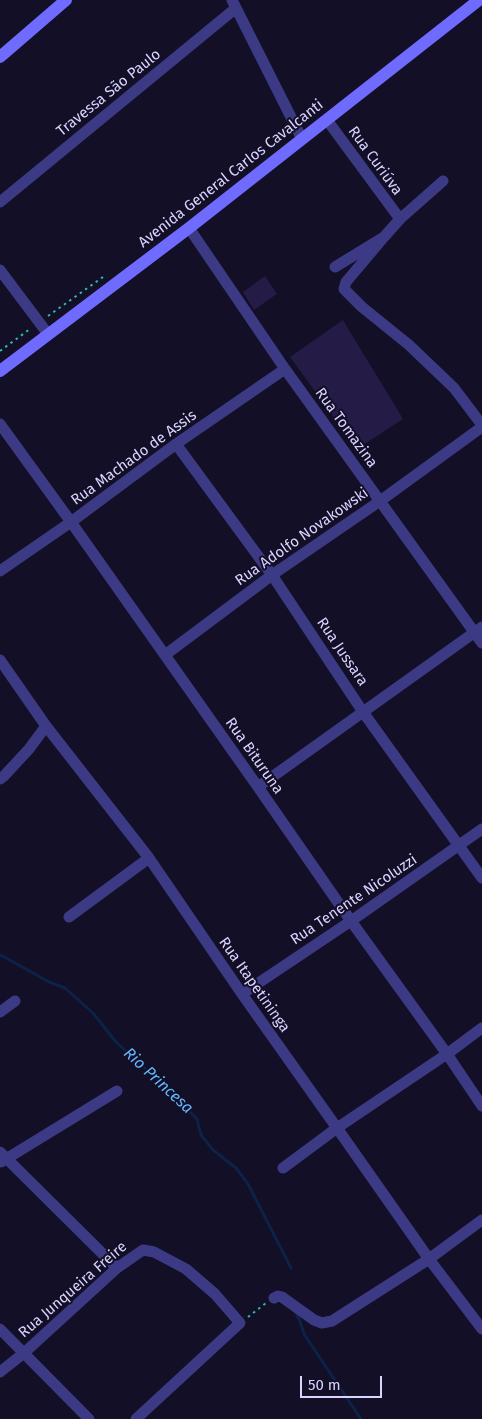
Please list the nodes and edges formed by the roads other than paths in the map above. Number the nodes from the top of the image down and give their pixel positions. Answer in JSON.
{"nodes":[{"id":1,"x":66,"y":0,"type":"edge"},
{"id":2,"x":479,"y":0,"type":"edge"},
{"id":3,"x":234,"y":4,"type":"edge"},
{"id":4,"x":0,"y":57,"type":"edge"},
{"id":5,"x":327,"y":120,"type":"junction"},
{"id":6,"x":302,"y":139,"type":"junction"},
{"id":7,"x":443,"y":181,"type":"dead end"},
{"id":8,"x":0,"y":202,"type":"edge"},
{"id":9,"x":400,"y":219,"type":"junction"},
{"id":10,"x":188,"y":228,"type":"junction"},
{"id":11,"x":384,"y":237,"type":"junction"},
{"id":12,"x":335,"y":267,"type":"dead end"},
{"id":13,"x":0,"y":270,"type":"edge"},
{"id":14,"x":48,"y":334,"type":"junction"},
{"id":15,"x":285,"y":369,"type":"junction"},
{"id":16,"x":0,"y":371,"type":"edge"},
{"id":17,"x":0,"y":424,"type":"edge"},
{"id":18,"x":482,"y":426,"type":"edge"},
{"id":19,"x":176,"y":444,"type":"junction"},
{"id":20,"x":380,"y":500,"type":"junction"},
{"id":21,"x":71,"y":522,"type":"junction"},
{"id":22,"x":0,"y":571,"type":"edge"},
{"id":23,"x":272,"y":574,"type":"junction"},
{"id":24,"x":478,"y":630,"type":"edge"},
{"id":25,"x":482,"y":643,"type":"edge"},
{"id":26,"x":165,"y":655,"type":"junction"},
{"id":27,"x":0,"y":660,"type":"edge"},
{"id":28,"x":363,"y":712,"type":"junction"},
{"id":29,"x":46,"y":726,"type":"junction"},
{"id":30,"x":0,"y":779,"type":"edge"},
{"id":31,"x":258,"y":787,"type":"junction"},
{"id":32,"x":482,"y":830,"type":"edge"},
{"id":33,"x":459,"y":846,"type":"junction"},
{"id":34,"x":149,"y":858,"type":"junction"},
{"id":35,"x":482,"y":878,"type":"edge"},
{"id":36,"x":69,"y":917,"type":"dead end"},
{"id":37,"x":350,"y":921,"type":"junction"},
{"id":38,"x":242,"y":994,"type":"junction"},
{"id":39,"x":16,"y":1001,"type":"dead end"},
{"id":40,"x":0,"y":1012,"type":"edge"},
{"id":41,"x":482,"y":1028,"type":"edge"},
{"id":42,"x":447,"y":1054,"type":"junction"},
{"id":43,"x":117,"y":1091,"type":"dead end"},
{"id":44,"x":482,"y":1106,"type":"edge"},
{"id":45,"x":337,"y":1128,"type":"junction"},
{"id":46,"x":2,"y":1158,"type":"edge"},
{"id":47,"x":283,"y":1168,"type":"dead end"},
{"id":48,"x":482,"y":1220,"type":"edge"},
{"id":49,"x":429,"y":1259,"type":"junction"},
{"id":50,"x":117,"y":1268,"type":"junction"},
{"id":51,"x":274,"y":1298,"type":"road end"},
{"id":52,"x":0,"y":1329,"type":"edge"},
{"id":53,"x":482,"y":1329,"type":"edge"},
{"id":54,"x":24,"y":1353,"type":"junction"},
{"id":55,"x":0,"y":1372,"type":"edge"},
{"id":56,"x":89,"y":1419,"type":"edge"},
{"id":57,"x":136,"y":1419,"type":"edge"}],
"edges":[{"from":1,"to":4,"type":"main road"},
{"from":2,"to":5,"type":"main road","name":"Avenida General Carlos Cavalcanti"},
{"from":3,"to":6,"type":"street"},
{"from":3,"to":8,"type":"street","name":"Travessa São Paulo"},
{"from":5,"to":6,"type":"main road","name":"Avenida General Carlos Cavalcanti"},
{"from":5,"to":9,"type":"street","name":"Rua Curiúva"},
{"from":6,"to":10,"type":"main road","name":"Avenida General Carlos Cavalcanti"},
{"from":7,"to":9,"type":"street"},
{"from":9,"to":11,"type":"street"},
{"from":10,"to":14,"type":"main road","name":"Avenida General Carlos Cavalcanti"},
{"from":10,"to":15,"type":"street","name":"Rua Tomazina"},
{"from":11,"to":12,"type":"street"},
{"from":11,"to":18,"type":"street"},
{"from":13,"to":14,"type":"street"},
{"from":14,"to":16,"type":"main road","name":"Avenida General Carlos Cavalcanti"},
{"from":15,"to":19,"type":"street","name":"Rua Machado de Assis"},
{"from":15,"to":20,"type":"street","name":"Rua Tomazina"},
{"from":17,"to":21,"type":"street","name":"Rua Bituruna"},
{"from":18,"to":20,"type":"street","name":"Rua Adolfo Novakowski"},
{"from":19,"to":21,"type":"street","name":"Rua Machado de Assis"},
{"from":19,"to":23,"type":"street","name":"Rua Jussara"},
{"from":20,"to":23,"type":"street","name":"Rua Adolfo Novakowski"},
{"from":20,"to":24,"type":"street","name":"Rua Tomazina"},
{"from":21,"to":22,"type":"street","name":"Rua Machado de Assis"},
{"from":21,"to":26,"type":"street","name":"Rua Bituruna"},
{"from":23,"to":26,"type":"street","name":"Rua Adolfo Novakowski"},
{"from":23,"to":28,"type":"street","name":"Rua Jussara"},
{"from":24,"to":25,"type":"street","name":"Rua Tomazina"},
{"from":24,"to":28,"type":"street"},
{"from":26,"to":31,"type":"street","name":"Rua Bituruna"},
{"from":27,"to":29,"type":"street","name":"Rua Itapetininga"},
{"from":28,"to":31,"type":"street"},
{"from":28,"to":33,"type":"street","name":"Rua Jussara"},
{"from":29,"to":30,"type":"street"},
{"from":29,"to":34,"type":"street","name":"Rua Itapetininga"},
{"from":31,"to":37,"type":"street","name":"Rua Bituruna"},
{"from":32,"to":33,"type":"street","name":"Rua Tenente Nicoluzzi"},
{"from":33,"to":35,"type":"street","name":"Rua Jussara"},
{"from":33,"to":37,"type":"street","name":"Rua Tenente Nicoluzzi"},
{"from":34,"to":36,"type":"street"},
{"from":34,"to":38,"type":"street","name":"Rua Itapetininga"},
{"from":37,"to":38,"type":"street","name":"Rua Tenente Nicoluzzi"},
{"from":37,"to":42,"type":"street","name":"Rua Bituruna"},
{"from":38,"to":45,"type":"street","name":"Rua Itapetininga"},
{"from":39,"to":40,"type":"street"},
{"from":41,"to":42,"type":"street"},
{"from":42,"to":44,"type":"street","name":"Rua Bituruna"},
{"from":42,"to":45,"type":"street"},
{"from":43,"to":46,"type":"street"},
{"from":45,"to":47,"type":"street"},
{"from":45,"to":49,"type":"street","name":"Rua Itapetininga"},
{"from":46,"to":50,"type":"street"},
{"from":48,"to":49,"type":"street"},
{"from":49,"to":51,"type":"street"},
{"from":49,"to":53,"type":"street","name":"Rua Itapetininga"},
{"from":50,"to":54,"type":"street","name":"Rua Junqueira Freire"},
{"from":50,"to":57,"type":"street","name":"Rua Junqueira Freire"},
{"from":52,"to":54,"type":"street"},
{"from":54,"to":55,"type":"street","name":"Rua Junqueira Freire"},
{"from":54,"to":56,"type":"street"}]}
